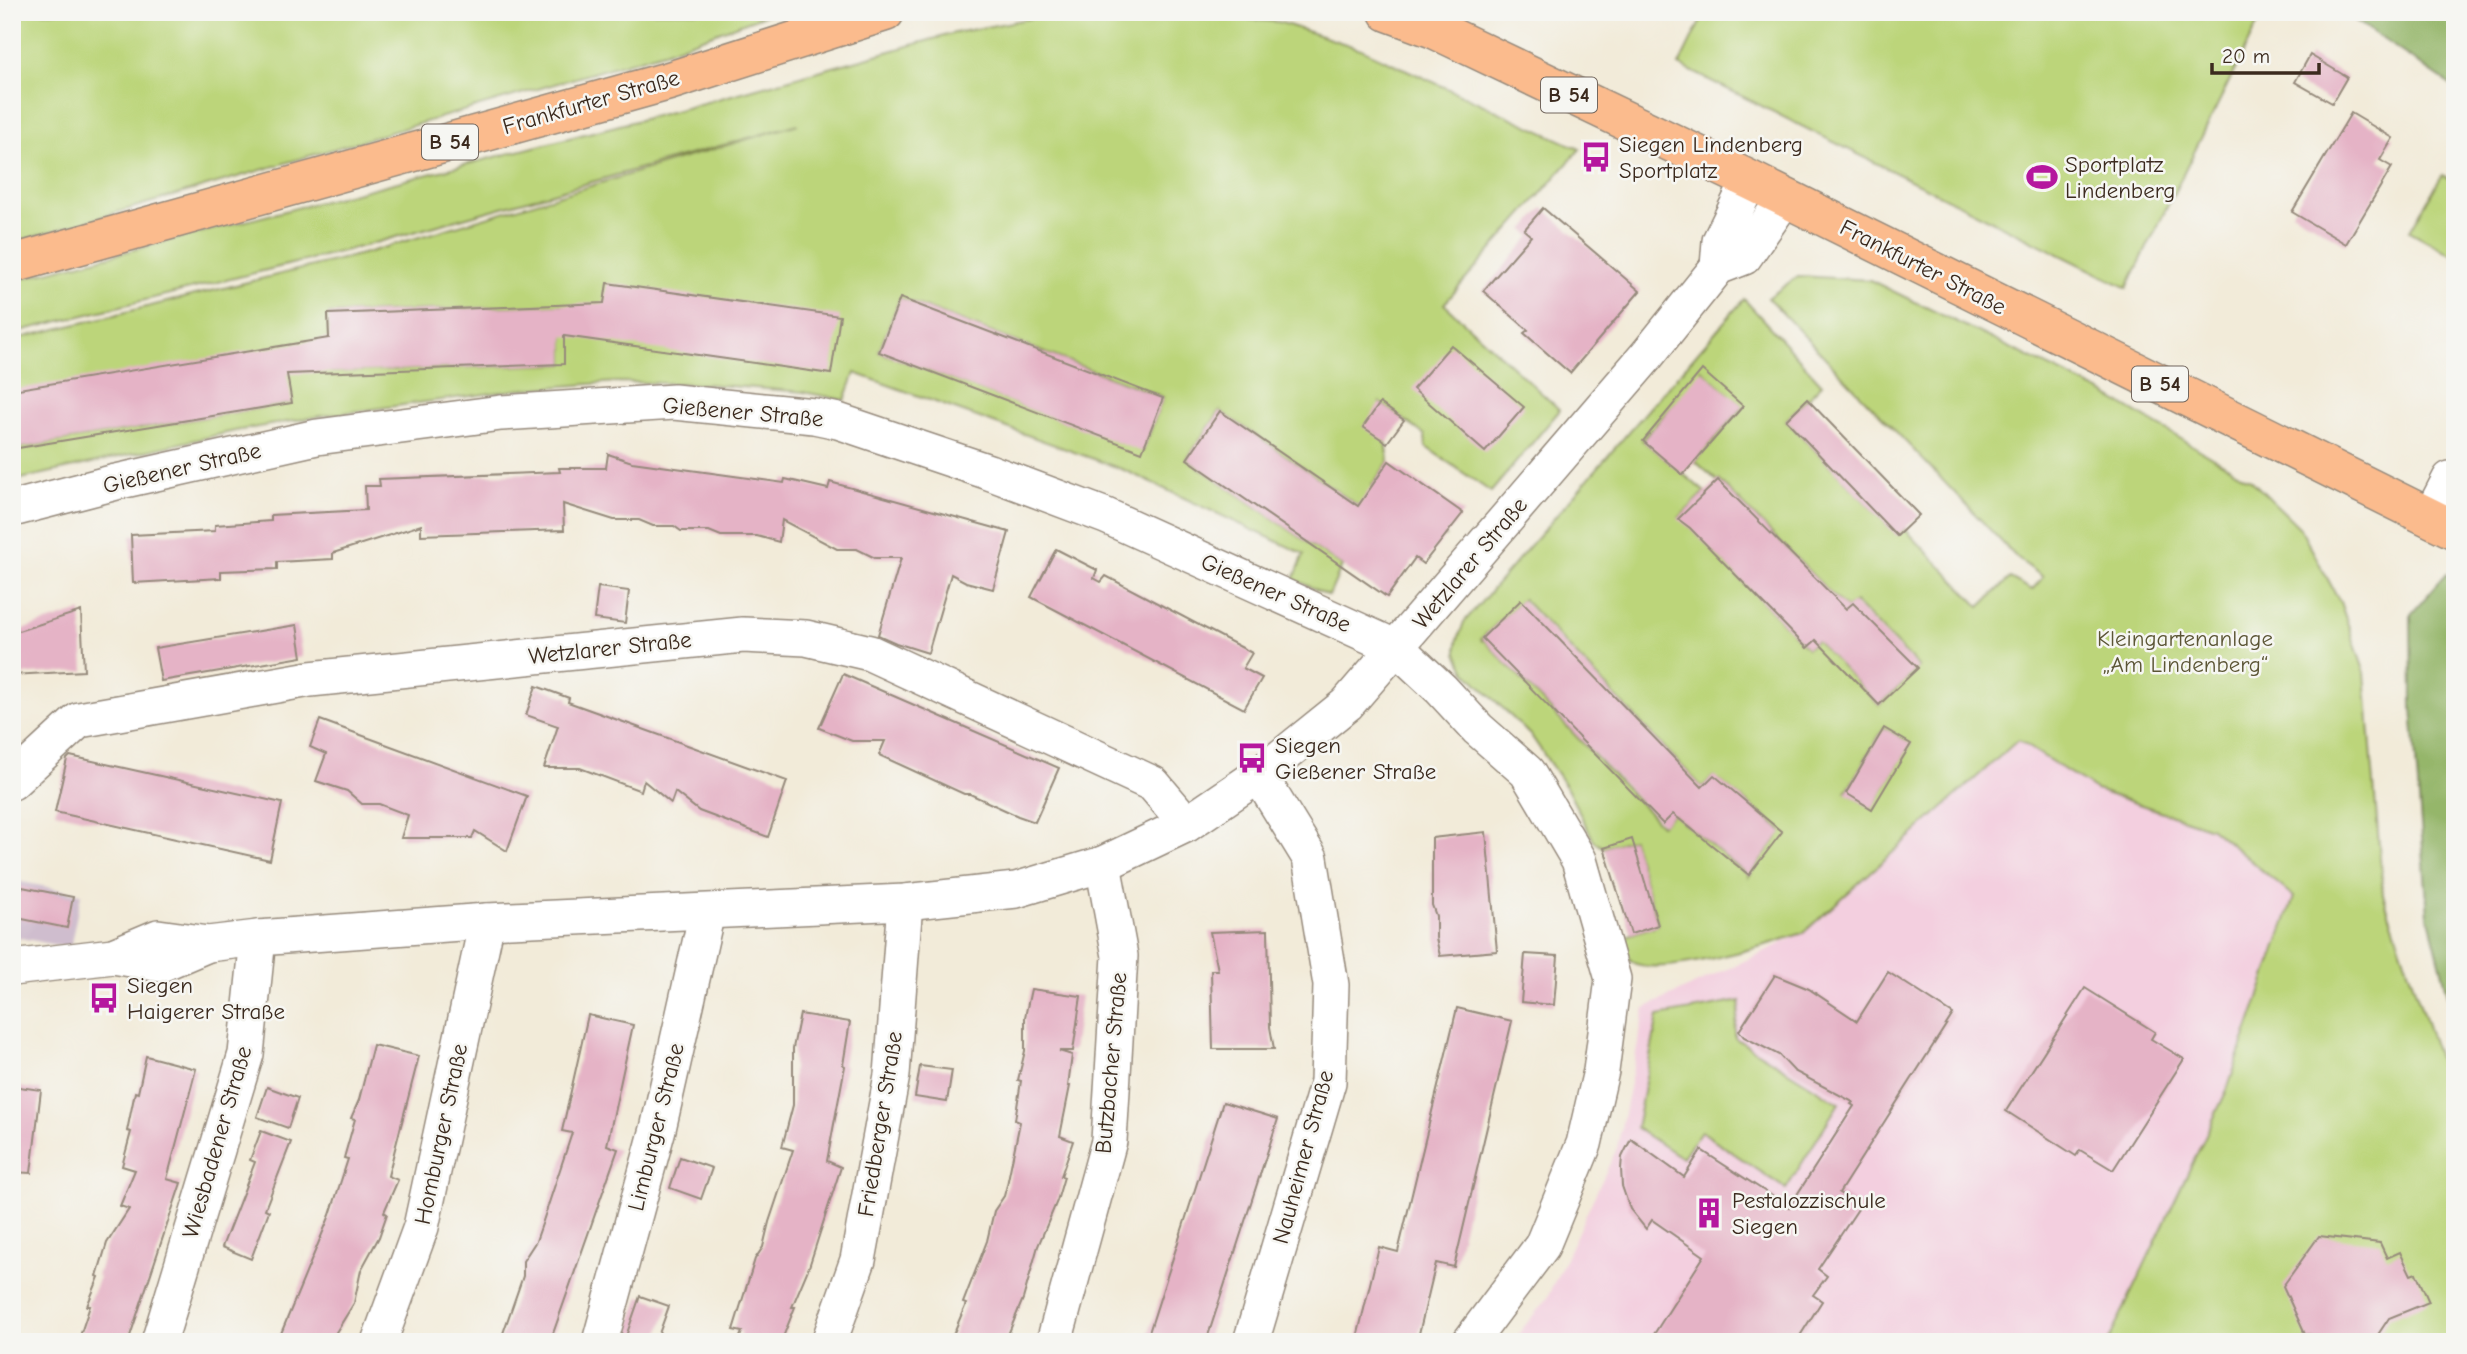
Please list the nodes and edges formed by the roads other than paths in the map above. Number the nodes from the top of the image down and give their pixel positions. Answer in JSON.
{"nodes":[{"id":1,"x":885,"y":12,"type":"edge"},
{"id":2,"x":1388,"y":12,"type":"edge"},
{"id":3,"x":1750,"y":180,"type":"junction"},
{"id":4,"x":1785,"y":198,"type":"junction"},
{"id":5,"x":12,"y":264,"type":"edge"},
{"id":6,"x":1718,"y":267,"type":"junction"},
{"id":7,"x":2455,"y":481,"type":"edge"},
{"id":8,"x":12,"y":509,"type":"edge"},
{"id":9,"x":2442,"y":524,"type":"edge"},
{"id":10,"x":1397,"y":648,"type":"junction"},
{"id":11,"x":1259,"y":775,"type":"junction"},
{"id":12,"x":12,"y":782,"type":"edge"},
{"id":13,"x":1187,"y":824,"type":"junction"},
{"id":14,"x":1103,"y":864,"type":"junction"},
{"id":15,"x":905,"y":902,"type":"junction"},
{"id":16,"x":707,"y":912,"type":"junction"},
{"id":17,"x":487,"y":921,"type":"junction"},
{"id":18,"x":258,"y":938,"type":"junction"},
{"id":19,"x":12,"y":968,"type":"edge"},
{"id":20,"x":159,"y":1342,"type":"edge"},
{"id":21,"x":379,"y":1342,"type":"edge"},
{"id":22,"x":600,"y":1342,"type":"edge"},
{"id":23,"x":829,"y":1342,"type":"edge"},
{"id":24,"x":1054,"y":1342,"type":"edge"},
{"id":25,"x":1251,"y":1342,"type":"edge"},
{"id":26,"x":1470,"y":1342,"type":"edge"}],
"edges":[{"from":1,"to":5,"type":"main road","name":"Frankfurter Straße","number":"B 54"},
{"from":2,"to":3,"type":"main road","name":"Frankfurter Straße","number":"B 54"},
{"from":3,"to":4,"type":"main road","name":"Frankfurter Straße","number":"B 54"},
{"from":3,"to":6,"type":"street","name":"Wetzlarer Straße"},
{"from":4,"to":6,"type":"street","name":"Wetzlarer Straße"},
{"from":4,"to":9,"type":"main road","name":"Frankfurter Straße","number":"B 54"},
{"from":6,"to":10,"type":"street","name":"Wetzlarer Straße"},
{"from":7,"to":9,"type":"street"},
{"from":8,"to":10,"type":"street","name":"Gießener Straße"},
{"from":10,"to":11,"type":"street","name":"Wetzlarer Straße"},
{"from":10,"to":26,"type":"street","name":"Gießener Straße"},
{"from":11,"to":13,"type":"street","name":"Wetzlarer Straße"},
{"from":11,"to":25,"type":"street","name":"Nauheimer Straße"},
{"from":12,"to":13,"type":"street","name":"Wetzlarer Straße"},
{"from":13,"to":14,"type":"street","name":"Wetzlarer Straße"},
{"from":14,"to":15,"type":"street","name":"Wetzlarer Straße"},
{"from":14,"to":24,"type":"street","name":"Butzbacher Straße"},
{"from":15,"to":16,"type":"street","name":"Wetzlarer Straße"},
{"from":15,"to":23,"type":"street","name":"Friedberger Straße"},
{"from":16,"to":17,"type":"street","name":"Wetzlarer Straße"},
{"from":16,"to":22,"type":"street","name":"Limburger Straße"},
{"from":17,"to":18,"type":"street","name":"Wetzlarer Straße"},
{"from":17,"to":21,"type":"street","name":"Homburger Straße"},
{"from":18,"to":19,"type":"street","name":"Wetzlarer Straße"},
{"from":18,"to":20,"type":"street","name":"Wiesbadener Straße"}]}
